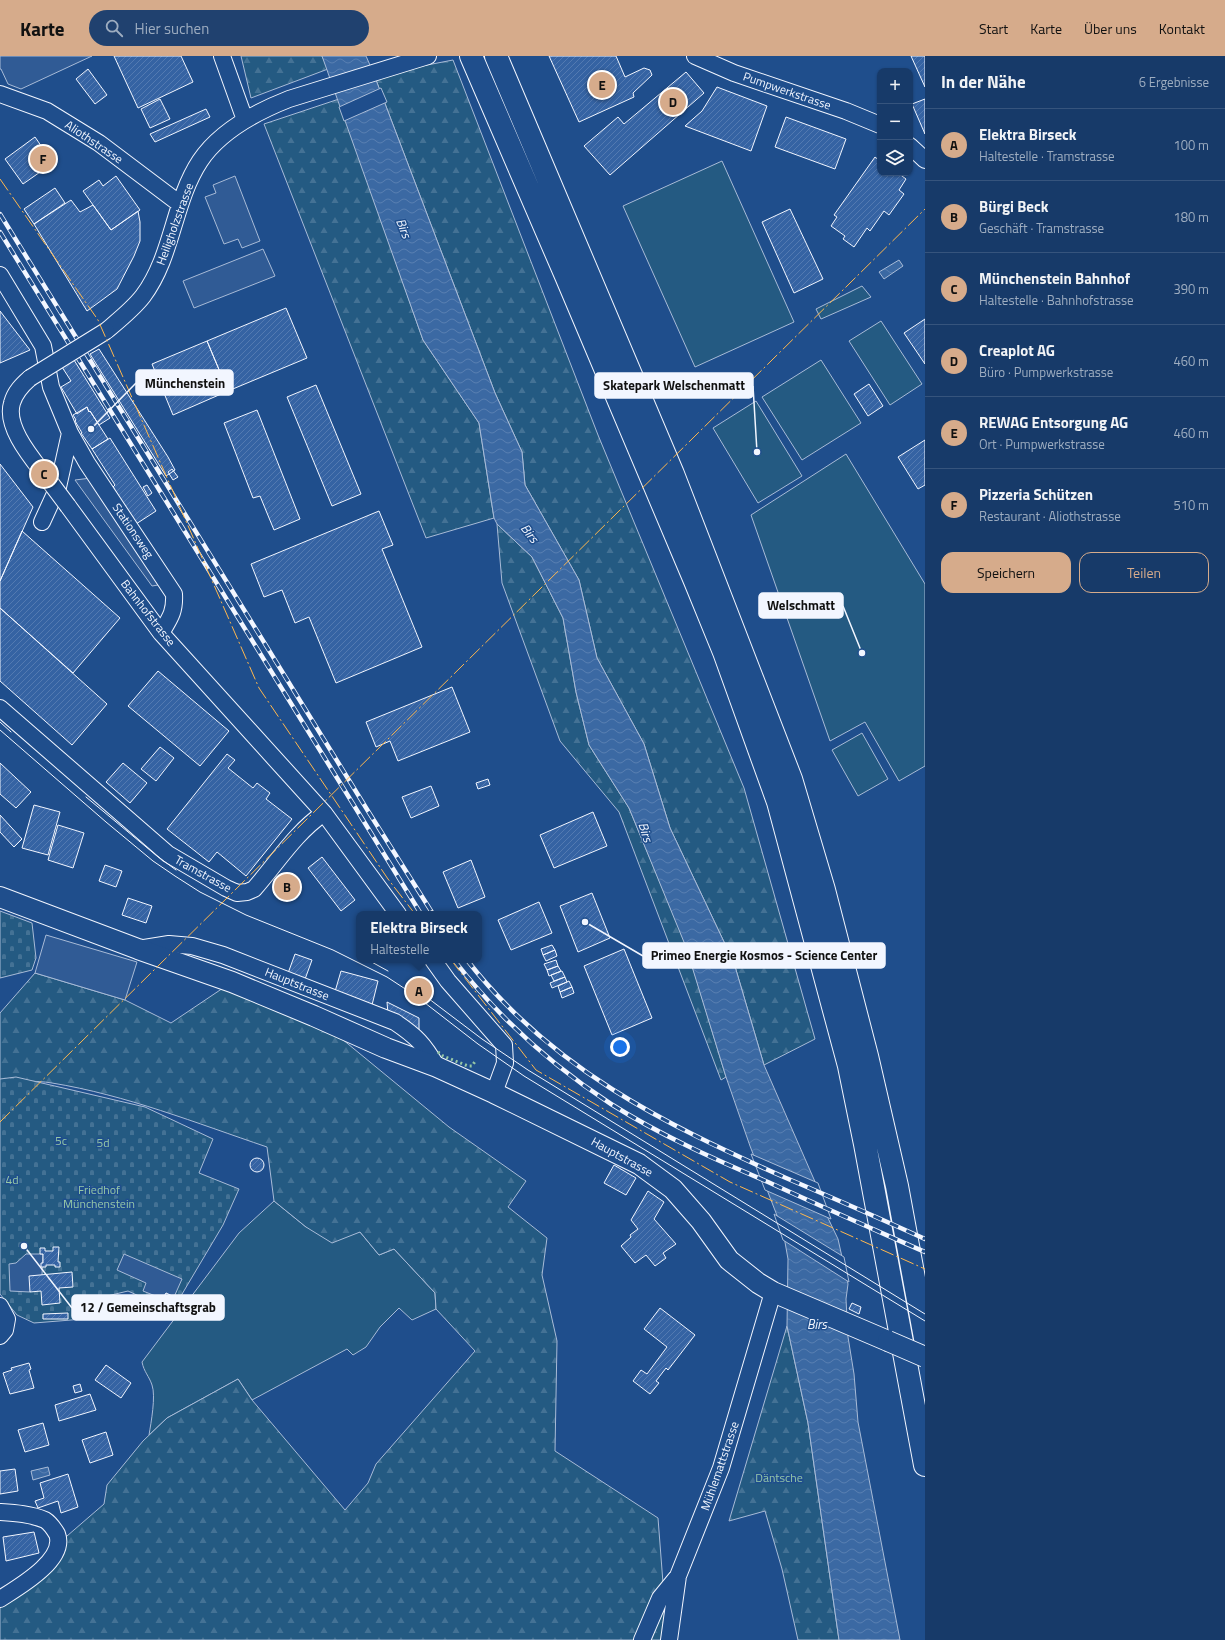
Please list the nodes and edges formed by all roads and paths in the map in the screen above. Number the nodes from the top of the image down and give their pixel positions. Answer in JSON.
{"nodes":[{"id":1,"x":222,"y":56,"type":"edge"},
{"id":2,"x":471,"y":56,"type":"edge"},
{"id":3,"x":496,"y":56,"type":"edge"},
{"id":4,"x":695,"y":56,"type":"edge"},
{"id":5,"x":425,"y":57,"type":"edge"},
{"id":6,"x":0,"y":94,"type":"edge"},
{"id":7,"x":245,"y":120,"type":"junction"},
{"id":8,"x":877,"y":124,"type":"edge"},
{"id":9,"x":913,"y":149,"type":"edge"},
{"id":10,"x":925,"y":160,"type":"edge"},
{"id":11,"x":180,"y":204,"type":"junction"},
{"id":12,"x":0,"y":275,"type":"edge"},
{"id":13,"x":6,"y":401,"type":"edge"},
{"id":14,"x":70,"y":433,"type":"junction"},
{"id":15,"x":42,"y":522,"type":"dead end"},
{"id":16,"x":161,"y":632,"type":"junction"},
{"id":17,"x":0,"y":708,"type":"edge"},
{"id":18,"x":324,"y":813,"type":"junction"},
{"id":19,"x":0,"y":898,"type":"edge"},
{"id":20,"x":396,"y":911,"type":"edge"},
{"id":21,"x":138,"y":949,"type":"junction"},
{"id":22,"x":435,"y":963,"type":"edge"},
{"id":23,"x":437,"y":1067,"type":"junction"},
{"id":24,"x":494,"y":1093,"type":"junction"},
{"id":25,"x":774,"y":1292,"type":"junction"},
{"id":26,"x":4,"y":1312,"type":"edge"},
{"id":27,"x":0,"y":1336,"type":"edge"},
{"id":28,"x":925,"y":1338,"type":"edge"},
{"id":29,"x":925,"y":1357,"type":"edge"},
{"id":30,"x":925,"y":1465,"type":"edge"},
{"id":31,"x":0,"y":1512,"type":"edge"},
{"id":32,"x":678,"y":1576,"type":"junction"},
{"id":33,"x":0,"y":1599,"type":"edge"},
{"id":34,"x":642,"y":1640,"type":"edge"},
{"id":35,"x":670,"y":1640,"type":"edge"}],
"edges":[{"from":1,"to":7,"type":"street"},
{"from":2,"to":30,"type":"highway"},
{"from":3,"to":28,"type":"highway"},
{"from":4,"to":8,"type":"street","name":"Pumpwerkstrasse"},
{"from":5,"to":7,"type":"street","name":"Heiligholzstrasse"},
{"from":6,"to":11,"type":"street","name":"Aliothstrasse"},
{"from":7,"to":11,"type":"street","name":"Heiligholzstrasse"},
{"from":9,"to":10,"type":"street"},
{"from":11,"to":13,"type":"street","name":"Heiligholzstrasse","bridge":true},
{"from":12,"to":14,"type":"street","name":"Stationsweg"},
{"from":13,"to":16,"type":"street","name":"Bahnhofstrasse","bridge":true},
{"from":14,"to":15,"type":"street"},
{"from":14,"to":16,"type":"street","name":"Stationsweg"},
{"from":16,"to":18,"type":"street","name":"Bahnhofstrasse"},
{"from":17,"to":18,"type":"street","name":"Tramstrasse"},
{"from":18,"to":20,"type":"street"},
{"from":19,"to":21,"type":"main road","name":"Hauptstrasse"},
{"from":21,"to":23,"type":"main road","name":"Hauptstrasse"},
{"from":21,"to":23,"type":"street","name":"Hauptstrasse"},
{"from":22,"to":24,"type":"street"},
{"from":23,"to":24,"type":"main road","name":"Hauptstrasse"},
{"from":24,"to":25,"type":"main road","name":"Hauptstrasse"},
{"from":25,"to":29,"type":"main road","name":"Hauptstrasse","bridge":true},
{"from":25,"to":32,"type":"street","name":"Mühlemattstrasse"},
{"from":26,"to":27,"type":"street"},
{"from":31,"to":33,"type":"street"},
{"from":32,"to":34,"type":"street"},
{"from":32,"to":35,"type":"street","name":"Mühlemattstrasse"}]}
